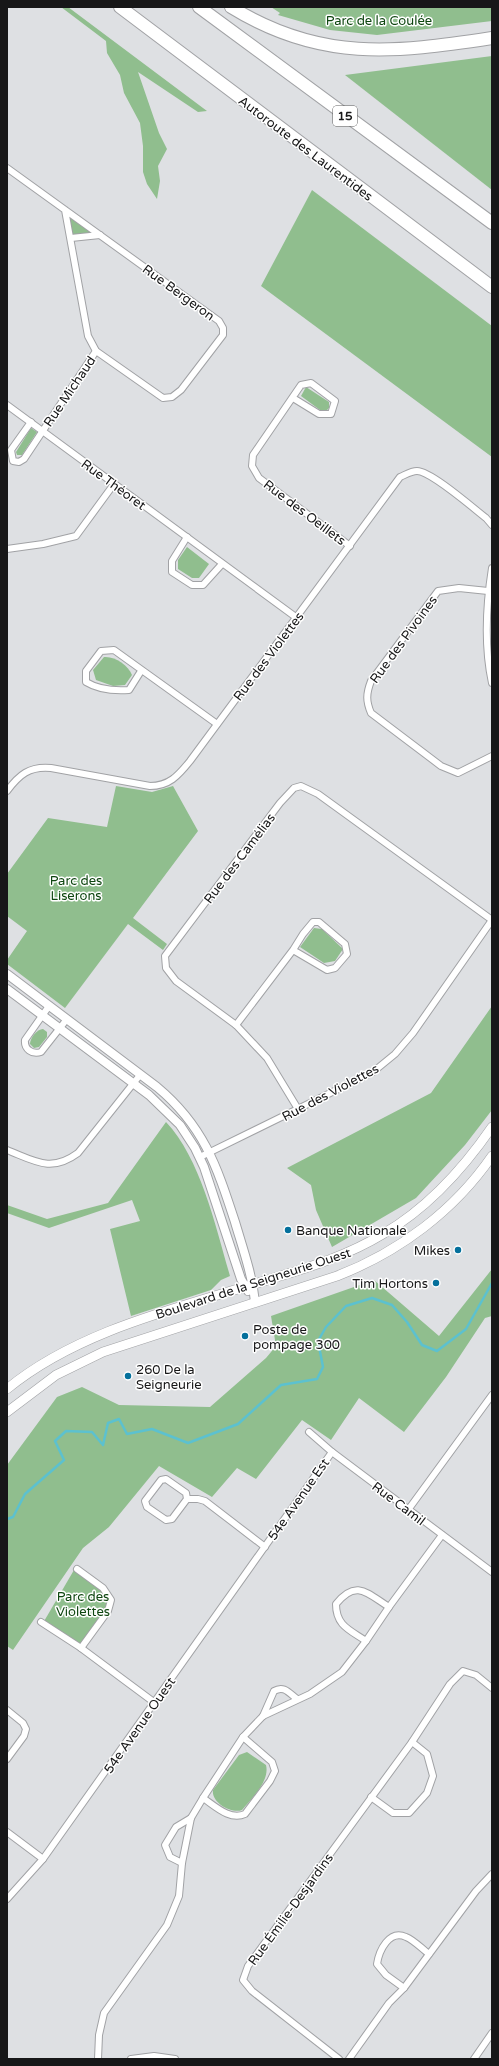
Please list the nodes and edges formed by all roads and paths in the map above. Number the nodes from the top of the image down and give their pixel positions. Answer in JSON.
{"nodes":[{"id":1,"x":120,"y":7,"type":"edge"},
{"id":2,"x":199,"y":7,"type":"edge"},
{"id":3,"x":231,"y":7,"type":"edge"},
{"id":4,"x":492,"y":38,"type":"edge"},
{"id":5,"x":7,"y":168,"type":"edge"},
{"id":6,"x":65,"y":210,"type":"junction"},
{"id":7,"x":492,"y":223,"type":"edge"},
{"id":8,"x":100,"y":235,"type":"junction"},
{"id":9,"x":71,"y":238,"type":"junction"},
{"id":10,"x":474,"y":274,"type":"junction"},
{"id":11,"x":492,"y":287,"type":"edge"},
{"id":12,"x":492,"y":293,"type":"edge"},
{"id":13,"x":96,"y":351,"type":"junction"},
{"id":14,"x":293,"y":398,"type":"junction"},
{"id":15,"x":7,"y":405,"type":"edge"},
{"id":16,"x":31,"y":422,"type":"junction"},
{"id":17,"x":42,"y":431,"type":"junction"},
{"id":18,"x":114,"y":484,"type":"junction"},
{"id":19,"x":492,"y":525,"type":"edge"},
{"id":20,"x":186,"y":537,"type":"junction"},
{"id":21,"x":350,"y":546,"type":"junction"},
{"id":22,"x":7,"y":549,"type":"edge"},
{"id":23,"x":222,"y":564,"type":"junction"},
{"id":24,"x":492,"y":568,"type":"edge"},
{"id":25,"x":488,"y":591,"type":"junction"},
{"id":26,"x":297,"y":618,"type":"junction"},
{"id":27,"x":141,"y":671,"type":"junction"},
{"id":28,"x":492,"y":683,"type":"edge"},
{"id":29,"x":217,"y":724,"type":"junction"},
{"id":30,"x":492,"y":756,"type":"edge"},
{"id":31,"x":7,"y":791,"type":"edge"},
{"id":32,"x":492,"y":920,"type":"edge"},
{"id":33,"x":293,"y":950,"type":"junction"},
{"id":34,"x":7,"y":974,"type":"edge"},
{"id":35,"x":7,"y":988,"type":"edge"},
{"id":36,"x":50,"y":1006,"type":"junction"},
{"id":37,"x":42,"y":1016,"type":"junction"},
{"id":38,"x":67,"y":1019,"type":"junction"},
{"id":39,"x":236,"y":1025,"type":"junction"},
{"id":40,"x":60,"y":1028,"type":"junction"},
{"id":41,"x":140,"y":1075,"type":"junction"},
{"id":42,"x":133,"y":1084,"type":"junction"},
{"id":43,"x":298,"y":1109,"type":"junction"},
{"id":44,"x":492,"y":1126,"type":"edge"},
{"id":45,"x":7,"y":1150,"type":"edge"},
{"id":46,"x":210,"y":1153,"type":"junction"},
{"id":47,"x":492,"y":1156,"type":"edge"},
{"id":48,"x":200,"y":1157,"type":"junction"},
{"id":49,"x":451,"y":1179,"type":"junction"},
{"id":50,"x":464,"y":1191,"type":"junction"},
{"id":51,"x":249,"y":1286,"type":"junction"},
{"id":52,"x":255,"y":1302,"type":"junction"},
{"id":53,"x":7,"y":1389,"type":"edge"},
{"id":54,"x":492,"y":1395,"type":"edge"},
{"id":55,"x":8,"y":1410,"type":"edge"},
{"id":56,"x":309,"y":1432,"type":"dead end"},
{"id":57,"x":332,"y":1452,"type":"junction"},
{"id":58,"x":187,"y":1499,"type":"junction"},
{"id":59,"x":408,"y":1510,"type":"junction"},
{"id":60,"x":442,"y":1535,"type":"junction"},
{"id":61,"x":265,"y":1547,"type":"junction"},
{"id":62,"x":77,"y":1569,"type":"dead end"},
{"id":63,"x":492,"y":1572,"type":"edge"},
{"id":64,"x":389,"y":1607,"type":"junction"},
{"id":65,"x":41,"y":1622,"type":"dead end"},
{"id":66,"x":366,"y":1642,"type":"junction"},
{"id":67,"x":82,"y":1648,"type":"junction"},
{"id":68,"x":492,"y":1688,"type":"edge"},
{"id":69,"x":297,"y":1699,"type":"junction"},
{"id":70,"x":155,"y":1703,"type":"junction"},
{"id":71,"x":7,"y":1710,"type":"edge"},
{"id":72,"x":263,"y":1716,"type":"junction"},
{"id":73,"x":243,"y":1737,"type":"junction"},
{"id":74,"x":412,"y":1742,"type":"junction"},
{"id":75,"x":7,"y":1759,"type":"edge"},
{"id":76,"x":203,"y":1798,"type":"junction"},
{"id":77,"x":371,"y":1798,"type":"junction"},
{"id":78,"x":191,"y":1818,"type":"junction"},
{"id":79,"x":7,"y":1832,"type":"edge"},
{"id":80,"x":43,"y":1859,"type":"junction"},
{"id":81,"x":182,"y":1863,"type":"junction"},
{"id":82,"x":492,"y":1874,"type":"edge"},
{"id":83,"x":7,"y":1899,"type":"edge"},
{"id":84,"x":429,"y":1954,"type":"junction"},
{"id":85,"x":404,"y":1988,"type":"junction"},
{"id":86,"x":492,"y":2033,"type":"edge"},
{"id":87,"x":98,"y":2059,"type":"edge"},
{"id":88,"x":131,"y":2059,"type":"edge"},
{"id":89,"x":175,"y":2059,"type":"edge"},
{"id":90,"x":339,"y":2059,"type":"edge"},
{"id":91,"x":350,"y":2059,"type":"edge"},
{"id":92,"x":474,"y":2059,"type":"edge"}],
"edges":[{"from":1,"to":10,"type":"highway","name":"Autoroute des Laurentides"},
{"from":2,"to":7,"type":"highway","number":"15"},
{"from":3,"to":4,"type":"highway"},
{"from":5,"to":6,"type":"street","name":"Rue Bergeron"},
{"from":6,"to":8,"type":"street","name":"Rue Bergeron"},
{"from":6,"to":9,"type":"street","name":"Rue Bergeron"},
{"from":8,"to":9,"type":"street"},
{"from":8,"to":13,"type":"street","name":"Rue Bergeron"},
{"from":9,"to":13,"type":"street","name":"Rue Bergeron"},
{"from":10,"to":11,"type":"highway","name":"Autoroute des Laurentides"},
{"from":10,"to":12,"type":"highway"},
{"from":13,"to":17,"type":"street","name":"Rue Michaud"},
{"from":14,"to":14,"type":"street","name":"Rue des Oeillets"},
{"from":14,"to":21,"type":"street","name":"Rue des Oeillets"},
{"from":15,"to":16,"type":"street","name":"Rue Théoret"},
{"from":16,"to":17,"type":"street","name":"Rue Théoret"},
{"from":16,"to":17,"type":"street"},
{"from":17,"to":18,"type":"street","name":"Rue Théoret"},
{"from":18,"to":20,"type":"street","name":"Rue Théoret"},
{"from":18,"to":22,"type":"street"},
{"from":19,"to":21,"type":"street","name":"Rue des Violettes"},
{"from":20,"to":23,"type":"street","name":"Rue Théoret"},
{"from":20,"to":23,"type":"street"},
{"from":21,"to":26,"type":"street","name":"Rue des Violettes"},
{"from":23,"to":26,"type":"street","name":"Rue Théoret"},
{"from":24,"to":25,"type":"street"},
{"from":25,"to":28,"type":"street"},
{"from":25,"to":30,"type":"street","name":"Rue des Pivoines"},
{"from":26,"to":29,"type":"street","name":"Rue des Violettes"},
{"from":27,"to":27,"type":"street"},
{"from":27,"to":29,"type":"street"},
{"from":29,"to":31,"type":"street","name":"Rue des Violettes"},
{"from":32,"to":39,"type":"street","name":"Rue des Camélias"},
{"from":32,"to":43,"type":"street","name":"Rue des Violettes"},
{"from":33,"to":33,"type":"street"},
{"from":33,"to":39,"type":"street"},
{"from":34,"to":36,"type":"street"},
{"from":35,"to":37,"type":"street"},
{"from":36,"to":37,"type":"street"},
{"from":36,"to":38,"type":"street"},
{"from":37,"to":40,"type":"street"},
{"from":37,"to":40,"type":"street"},
{"from":38,"to":40,"type":"street"},
{"from":38,"to":41,"type":"street"},
{"from":39,"to":43,"type":"street","name":"Rue des Camélias"},
{"from":40,"to":42,"type":"street"},
{"from":41,"to":42,"type":"street"},
{"from":41,"to":46,"type":"street"},
{"from":42,"to":45,"type":"street"},
{"from":42,"to":48,"type":"street"},
{"from":43,"to":46,"type":"street","name":"Rue des Violettes"},
{"from":44,"to":49,"type":"main road","name":"Boulevard de la Seigneurie Ouest"},
{"from":46,"to":48,"type":"street","name":"Rue des Violettes"},
{"from":46,"to":51,"type":"street"},
{"from":47,"to":50,"type":"main road","name":"Boulevard de la Seigneurie Ouest"},
{"from":48,"to":51,"type":"street"},
{"from":49,"to":50,"type":"main road"},
{"from":49,"to":51,"type":"main road","name":"Boulevard de la Seigneurie Ouest"},
{"from":50,"to":52,"type":"main road","name":"Boulevard de la Seigneurie Ouest"},
{"from":51,"to":52,"type":"street"},
{"from":51,"to":53,"type":"main road","name":"Boulevard de la Seigneurie Ouest"},
{"from":52,"to":55,"type":"main road","name":"Boulevard de la Seigneurie Ouest"},
{"from":54,"to":59,"type":"street"},
{"from":56,"to":57,"type":"street","name":"Rue Camil"},
{"from":57,"to":59,"type":"street","name":"Rue Camil"},
{"from":57,"to":61,"type":"street","name":"54e Avenue Est"},
{"from":58,"to":58,"type":"street"},
{"from":58,"to":61,"type":"street"},
{"from":59,"to":60,"type":"street","name":"Rue Camil"},
{"from":60,"to":63,"type":"street","name":"Rue Camil"},
{"from":60,"to":64,"type":"street"},
{"from":61,"to":70,"type":"street","name":"54e Avenue Ouest"},
{"from":62,"to":67,"type":"street"},
{"from":64,"to":66,"type":"street"},
{"from":64,"to":66,"type":"street"},
{"from":65,"to":67,"type":"street"},
{"from":66,"to":69,"type":"street"},
{"from":67,"to":70,"type":"street"},
{"from":68,"to":74,"type":"street","name":"Rue Émilie-Desjardins"},
{"from":69,"to":72,"type":"street"},
{"from":69,"to":72,"type":"street"},
{"from":70,"to":80,"type":"street","name":"54e Avenue Ouest"},
{"from":71,"to":75,"type":"street"},
{"from":72,"to":73,"type":"street"},
{"from":73,"to":76,"type":"street"},
{"from":73,"to":76,"type":"street"},
{"from":74,"to":77,"type":"street","name":"Rue Émilie-Desjardins"},
{"from":74,"to":77,"type":"street"},
{"from":76,"to":78,"type":"street"},
{"from":77,"to":90,"type":"street","name":"Rue Émilie-Desjardins"},
{"from":78,"to":81,"type":"street"},
{"from":78,"to":81,"type":"street"},
{"from":79,"to":80,"type":"street"},
{"from":80,"to":83,"type":"street","name":"54e Avenue Ouest"},
{"from":81,"to":87,"type":"street"},
{"from":82,"to":84,"type":"street"},
{"from":84,"to":85,"type":"street"},
{"from":84,"to":85,"type":"street"},
{"from":85,"to":91,"type":"street"},
{"from":86,"to":92,"type":"street"},
{"from":88,"to":89,"type":"street"}]}
